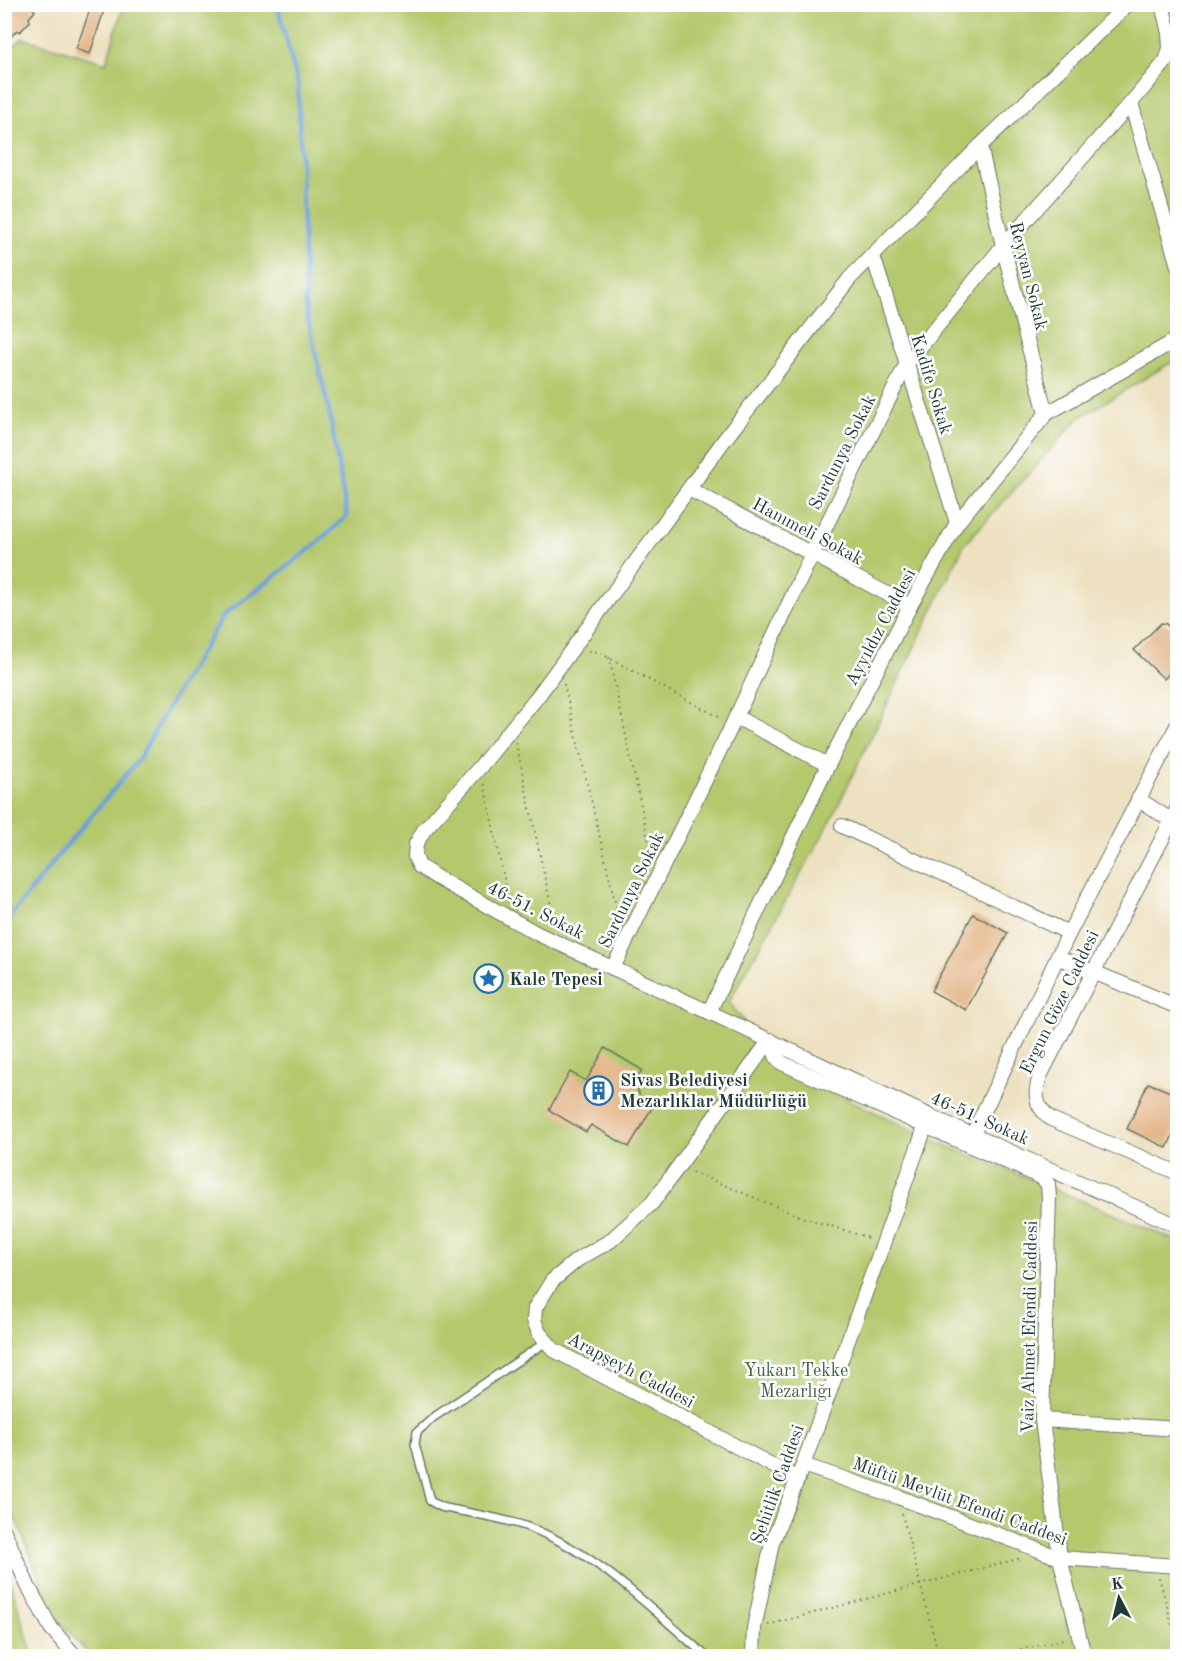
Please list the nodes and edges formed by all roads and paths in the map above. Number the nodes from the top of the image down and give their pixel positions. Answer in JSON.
{"nodes":[{"id":1,"x":1128,"y":4,"type":"edge"},
{"id":2,"x":1162,"y":4,"type":"edge"},
{"id":3,"x":1131,"y":103,"type":"junction"},
{"id":4,"x":980,"y":146,"type":"junction"},
{"id":5,"x":1003,"y":246,"type":"junction"},
{"id":6,"x":873,"y":256,"type":"junction"},
{"id":7,"x":1178,"y":266,"type":"edge"},
{"id":8,"x":1178,"y":339,"type":"edge"},
{"id":9,"x":907,"y":363,"type":"junction"},
{"id":10,"x":1046,"y":414,"type":"junction"},
{"id":11,"x":689,"y":489,"type":"junction"},
{"id":12,"x":957,"y":523,"type":"junction"},
{"id":13,"x":812,"y":554,"type":"junction"},
{"id":14,"x":910,"y":606,"type":"junction"},
{"id":15,"x":589,"y":651,"type":"dead end"},
{"id":16,"x":609,"y":657,"type":"junction"},
{"id":17,"x":560,"y":666,"type":"junction"},
{"id":18,"x":734,"y":721,"type":"junction"},
{"id":19,"x":1178,"y":724,"type":"edge"},
{"id":20,"x":513,"y":727,"type":"junction"},
{"id":21,"x":828,"y":765,"type":"junction"},
{"id":22,"x":480,"y":767,"type":"junction"},
{"id":23,"x":1138,"y":799,"type":"junction"},
{"id":24,"x":1175,"y":818,"type":"edge"},
{"id":25,"x":842,"y":826,"type":"dead end"},
{"id":26,"x":657,"y":878,"type":"junction"},
{"id":27,"x":513,"y":920,"type":"junction"},
{"id":28,"x":1069,"y":933,"type":"junction"},
{"id":29,"x":558,"y":943,"type":"junction"},
{"id":30,"x":625,"y":944,"type":"junction"},
{"id":31,"x":1057,"y":957,"type":"junction"},
{"id":32,"x":613,"y":968,"type":"junction"},
{"id":33,"x":1093,"y":971,"type":"junction"},
{"id":34,"x":1178,"y":1007,"type":"edge"},
{"id":35,"x":709,"y":1012,"type":"junction"},
{"id":36,"x":770,"y":1040,"type":"junction"},
{"id":37,"x":926,"y":1125,"type":"junction"},
{"id":38,"x":974,"y":1134,"type":"junction"},
{"id":39,"x":679,"y":1166,"type":"junction"},
{"id":40,"x":1178,"y":1173,"type":"edge"},
{"id":41,"x":1041,"y":1177,"type":"joint"},
{"id":42,"x":1178,"y":1226,"type":"edge"},
{"id":43,"x":885,"y":1243,"type":"junction"},
{"id":44,"x":546,"y":1342,"type":"junction"},
{"id":45,"x":1042,"y":1420,"type":"junction"},
{"id":46,"x":1178,"y":1430,"type":"edge"},
{"id":47,"x":803,"y":1465,"type":"junction"},
{"id":48,"x":798,"y":1479,"type":"junction"},
{"id":49,"x":898,"y":1497,"type":"junction"},
{"id":50,"x":4,"y":1532,"type":"edge"},
{"id":51,"x":1021,"y":1558,"type":"dead end"},
{"id":52,"x":1060,"y":1558,"type":"junction"},
{"id":53,"x":1155,"y":1564,"type":"junction"},
{"id":54,"x":1178,"y":1566,"type":"edge"},
{"id":55,"x":921,"y":1586,"type":"junction"},
{"id":56,"x":754,"y":1628,"type":"junction"},
{"id":57,"x":1078,"y":1635,"type":"junction"},
{"id":58,"x":1178,"y":1647,"type":"edge"},
{"id":59,"x":75,"y":1656,"type":"edge"},
{"id":60,"x":706,"y":1656,"type":"edge"},
{"id":61,"x":753,"y":1656,"type":"edge"},
{"id":62,"x":939,"y":1656,"type":"edge"},
{"id":63,"x":998,"y":1656,"type":"edge"},
{"id":64,"x":1084,"y":1656,"type":"edge"}],
"edges":[{"from":1,"to":4,"type":"street"},
{"from":2,"to":3,"type":"street","name":"Sardunya Sokak"},
{"from":3,"to":5,"type":"street","name":"Sardunya Sokak"},
{"from":3,"to":7,"type":"street"},
{"from":4,"to":5,"type":"street","name":"Reyyan Sokak"},
{"from":4,"to":6,"type":"street"},
{"from":5,"to":9,"type":"street","name":"Sardunya Sokak"},
{"from":5,"to":10,"type":"street","name":"Reyyan Sokak"},
{"from":6,"to":9,"type":"street","name":"Kadife Sokak"},
{"from":6,"to":11,"type":"street"},
{"from":8,"to":10,"type":"street","name":"Ayyıldız Caddesi"},
{"from":9,"to":12,"type":"street","name":"Kadife Sokak"},
{"from":9,"to":13,"type":"street","name":"Sardunya Sokak"},
{"from":10,"to":12,"type":"street","name":"Ayyıldız Caddesi"},
{"from":11,"to":13,"type":"street","name":"Hanımeli Sokak"},
{"from":11,"to":17,"type":"street"},
{"from":12,"to":14,"type":"street","name":"Ayyıldız Caddesi"},
{"from":13,"to":14,"type":"street","name":"Hanımeli Sokak"},
{"from":13,"to":18,"type":"street","name":"Sardunya Sokak"},
{"from":14,"to":21,"type":"street","name":"Ayyıldız Caddesi"},
{"from":15,"to":16,"type":"path"},
{"from":16,"to":18,"type":"path"},
{"from":16,"to":26,"type":"path"},
{"from":17,"to":20,"type":"street"},
{"from":17,"to":30,"type":"path"},
{"from":18,"to":21,"type":"street"},
{"from":18,"to":26,"type":"street","name":"Sardunya Sokak"},
{"from":19,"to":23,"type":"street","name":"Ergun Göze Caddesi"},
{"from":20,"to":22,"type":"street"},
{"from":20,"to":29,"type":"path"},
{"from":21,"to":35,"type":"street","name":"Ayyıldız Caddesi"},
{"from":22,"to":27,"type":"path"},
{"from":22,"to":27,"type":"street","name":"46-51. Sokak"},
{"from":23,"to":24,"type":"street"},
{"from":23,"to":28,"type":"street","name":"Ergun Göze Caddesi"},
{"from":24,"to":33,"type":"street","name":"Ergun Göze Caddesi"},
{"from":25,"to":28,"type":"street"},
{"from":26,"to":30,"type":"street","name":"Sardunya Sokak"},
{"from":27,"to":29,"type":"street","name":"46-51. Sokak"},
{"from":28,"to":31,"type":"street","name":"Ergun Göze Caddesi"},
{"from":29,"to":32,"type":"street","name":"46-51. Sokak"},
{"from":30,"to":32,"type":"street","name":"Sardunya Sokak"},
{"from":31,"to":33,"type":"street"},
{"from":31,"to":38,"type":"street","name":"Ergun Göze Caddesi"},
{"from":32,"to":35,"type":"street","name":"46-51. Sokak"},
{"from":33,"to":34,"type":"street"},
{"from":33,"to":40,"type":"street","name":"Ergun Göze Caddesi"},
{"from":35,"to":36,"type":"street","name":"46-51. Sokak"},
{"from":36,"to":37,"type":"street","name":"46-51. Sokak"},
{"from":36,"to":38,"type":"street","name":"46-51. Sokak"},
{"from":36,"to":39,"type":"street","name":"Arapşeyh Caddesi"},
{"from":37,"to":41,"type":"street","name":"46-51. Sokak"},
{"from":37,"to":43,"type":"street","name":"Şehitlik Caddesi"},
{"from":38,"to":42,"type":"street","name":"46-51. Sokak"},
{"from":39,"to":43,"type":"path"},
{"from":39,"to":44,"type":"street","name":"Arapşeyh Caddesi"},
{"from":41,"to":45,"type":"street","name":"Vaiz Ahmet Efendi Caddesi"},
{"from":43,"to":47,"type":"street","name":"Şehitlik Caddesi"},
{"from":44,"to":48,"type":"street","name":"Arapşeyh Caddesi"},
{"from":44,"to":60,"type":"lane"},
{"from":45,"to":46,"type":"street"},
{"from":45,"to":52,"type":"street","name":"Vaiz Ahmet Efendi Caddesi"},
{"from":47,"to":48,"type":"street","name":"Şehitlik Caddesi"},
{"from":47,"to":49,"type":"street","name":"Müftü Mevlüt Efendi Caddesi"},
{"from":48,"to":56,"type":"street","name":"Şehitlik Caddesi"},
{"from":49,"to":52,"type":"street","name":"Müftü Mevlüt Efendi Caddesi"},
{"from":49,"to":55,"type":"path"},
{"from":50,"to":59,"type":"street"},
{"from":51,"to":55,"type":"path"},
{"from":52,"to":53,"type":"street","name":"Müftü Mevlüt Efendi Caddesi"},
{"from":52,"to":57,"type":"street","name":"Vaiz Ahmet Efendi Caddesi"},
{"from":53,"to":54,"type":"street","name":"Müftü Mevlüt Efendi Caddesi"},
{"from":53,"to":58,"type":"path"},
{"from":55,"to":56,"type":"path"},
{"from":55,"to":62,"type":"path"},
{"from":56,"to":61,"type":"street","name":"Şehitlik Caddesi"},
{"from":57,"to":63,"type":"path"},
{"from":57,"to":64,"type":"street","name":"Vaiz Ahmet Efendi Caddesi"}]}
